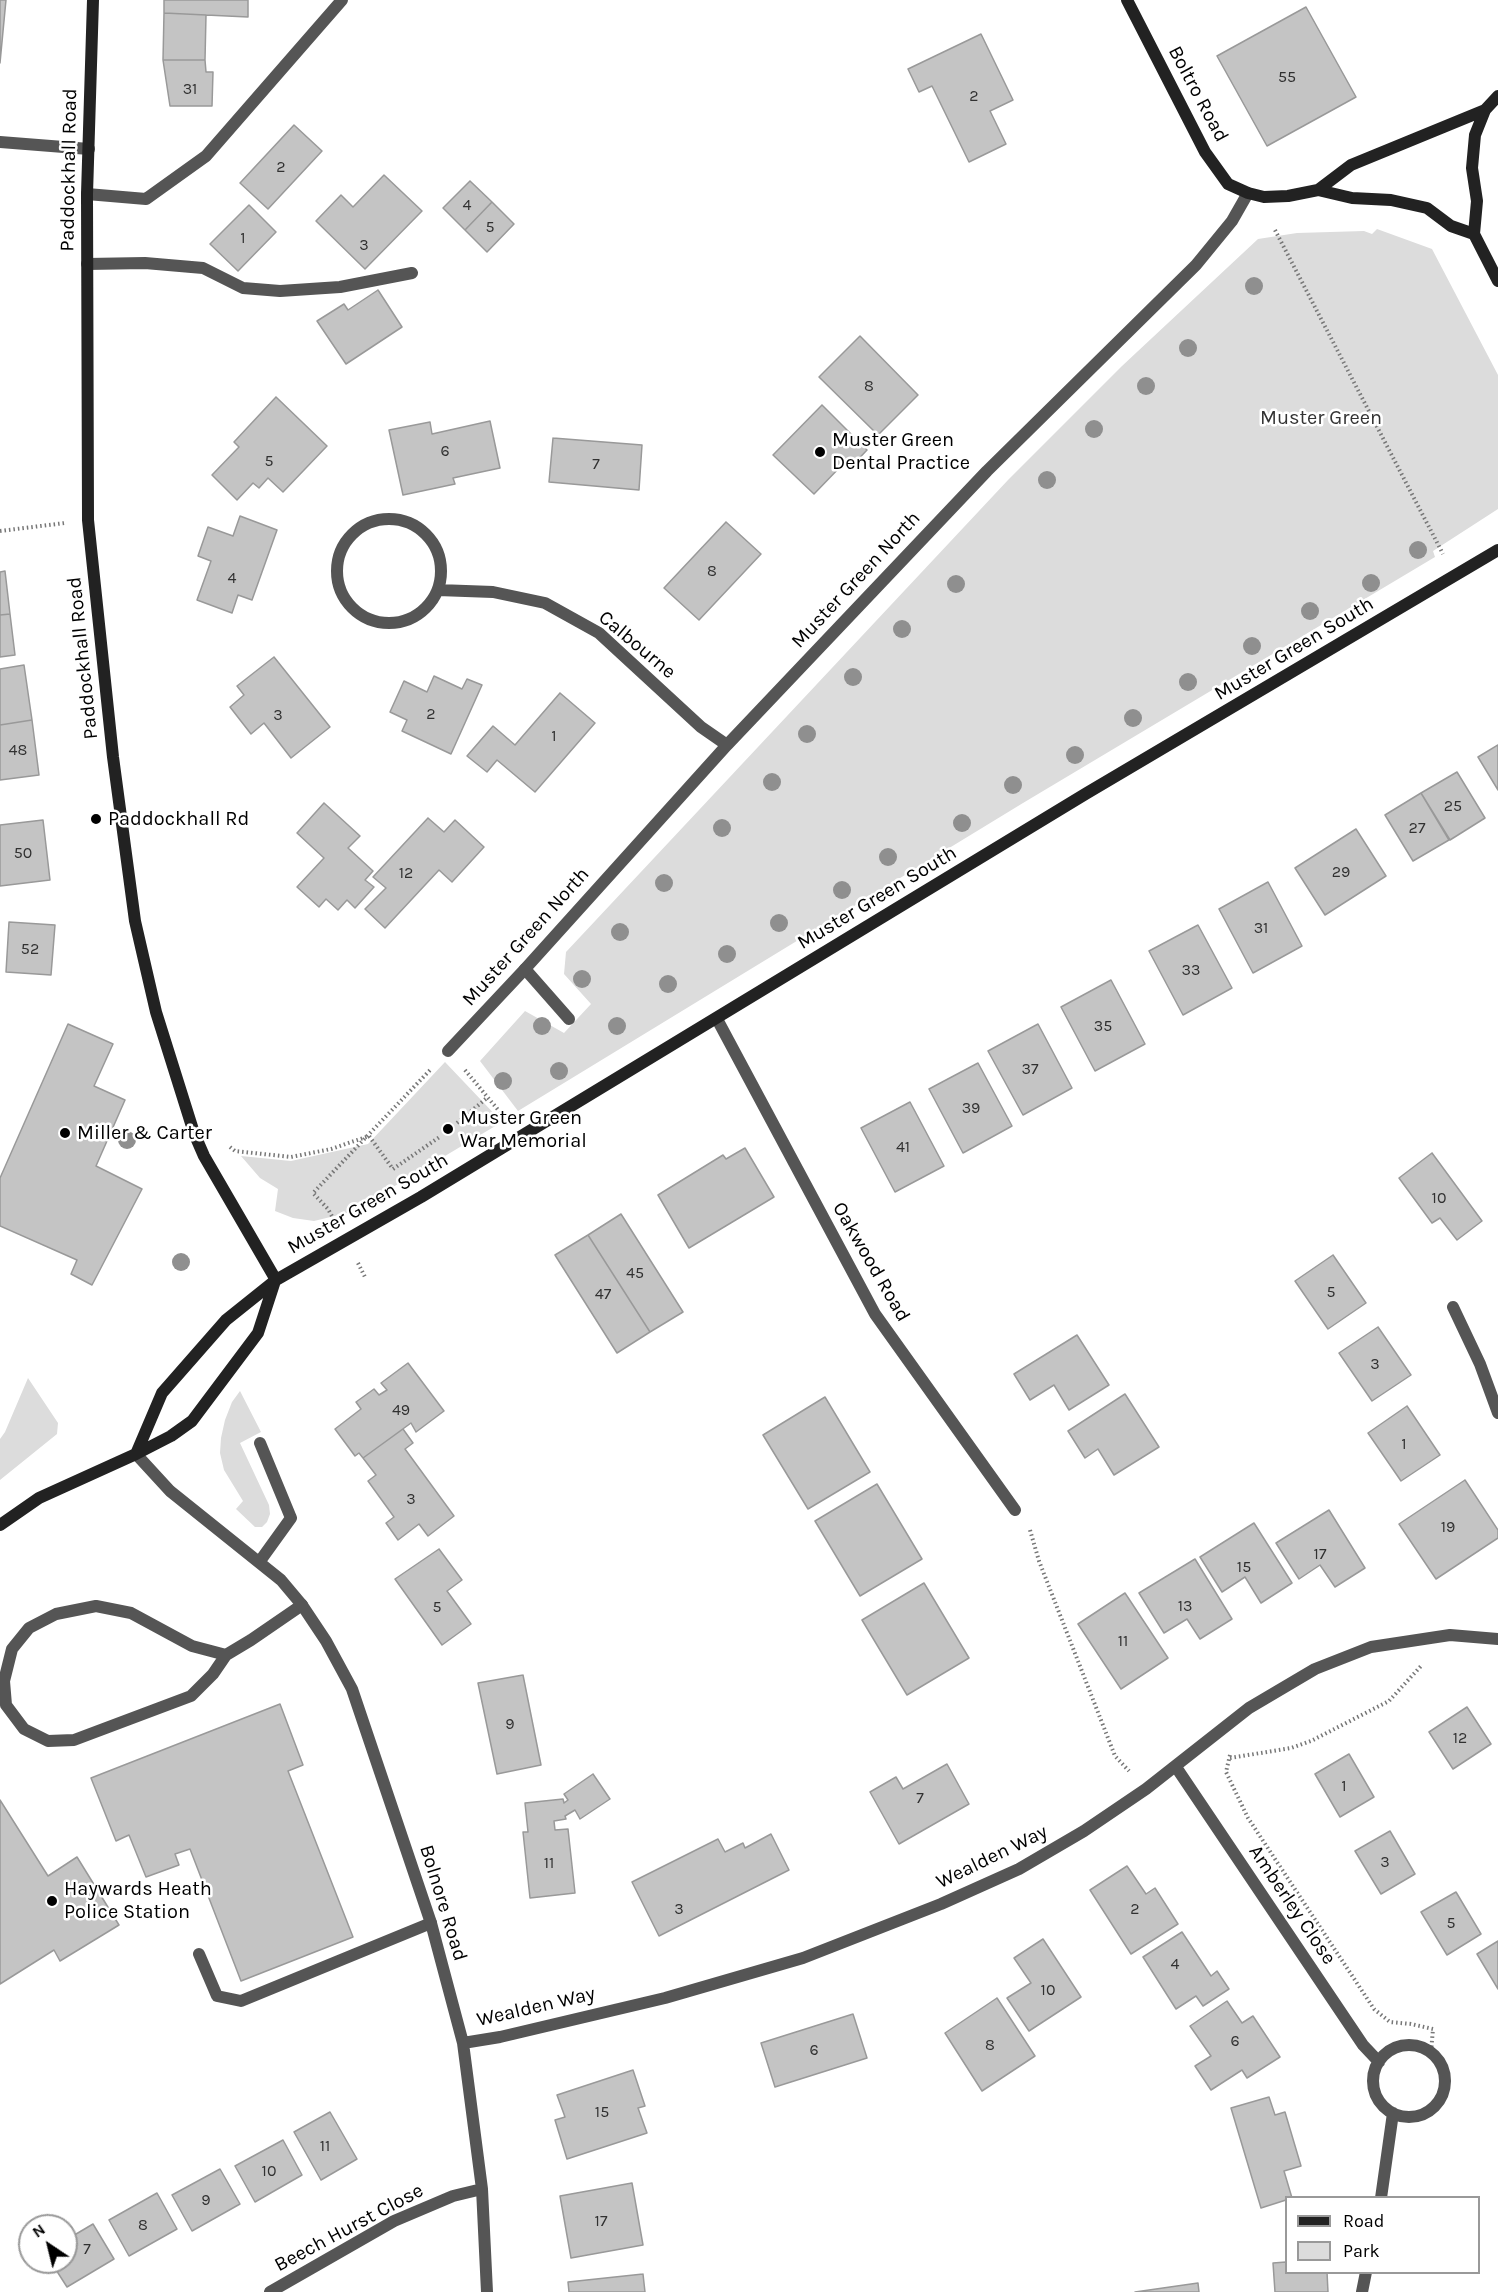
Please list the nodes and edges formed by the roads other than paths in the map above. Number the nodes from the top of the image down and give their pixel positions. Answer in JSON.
{"nodes":[{"id":1,"x":93,"y":0,"type":"edge"},
{"id":2,"x":342,"y":0,"type":"edge"},
{"id":3,"x":1127,"y":0,"type":"edge"},
{"id":4,"x":1498,"y":96,"type":"edge"},
{"id":5,"x":1485,"y":110,"type":"junction"},
{"id":6,"x":0,"y":142,"type":"edge"},
{"id":7,"x":89,"y":149,"type":"junction"},
{"id":8,"x":1318,"y":190,"type":"junction"},
{"id":9,"x":87,"y":194,"type":"junction"},
{"id":10,"x":1248,"y":194,"type":"junction"},
{"id":11,"x":1474,"y":234,"type":"junction"},
{"id":12,"x":87,"y":264,"type":"junction"},
{"id":13,"x":412,"y":273,"type":"dead end"},
{"id":14,"x":1498,"y":280,"type":"edge"},
{"id":15,"x":1498,"y":550,"type":"edge"},
{"id":16,"x":438,"y":590,"type":"junction"},
{"id":17,"x":727,"y":745,"type":"junction"},
{"id":18,"x":525,"y":969,"type":"junction"},
{"id":19,"x":569,"y":1019,"type":"dead end"},
{"id":20,"x":717,"y":1019,"type":"junction"},
{"id":21,"x":448,"y":1051,"type":"road end"},
{"id":22,"x":276,"y":1280,"type":"junction"},
{"id":23,"x":1454,"y":1307,"type":"dead end"},
{"id":24,"x":1498,"y":1413,"type":"edge"},
{"id":25,"x":260,"y":1443,"type":"dead end"},
{"id":26,"x":136,"y":1454,"type":"junction"},
{"id":27,"x":1015,"y":1510,"type":"road end"},
{"id":28,"x":0,"y":1525,"type":"edge"},
{"id":29,"x":260,"y":1561,"type":"junction"},
{"id":30,"x":302,"y":1605,"type":"junction"},
{"id":31,"x":1498,"y":1639,"type":"edge"},
{"id":32,"x":226,"y":1655,"type":"junction"},
{"id":33,"x":1176,"y":1767,"type":"junction"},
{"id":34,"x":431,"y":1923,"type":"junction"},
{"id":35,"x":199,"y":1954,"type":"dead end"},
{"id":36,"x":463,"y":2043,"type":"junction"},
{"id":37,"x":1379,"y":2062,"type":"junction"},
{"id":38,"x":1393,"y":2113,"type":"junction"},
{"id":39,"x":482,"y":2188,"type":"junction"},
{"id":40,"x":1380,"y":2196,"type":"edge"},
{"id":41,"x":1366,"y":2274,"type":"edge"},
{"id":42,"x":270,"y":2292,"type":"edge"},
{"id":43,"x":487,"y":2292,"type":"edge"},
{"id":44,"x":1362,"y":2292,"type":"edge"}],
"edges":[{"from":1,"to":7,"type":"main road","name":"Paddockhall Road"},
{"from":2,"to":9,"type":"street"},
{"from":3,"to":10,"type":"main road","name":"Boltro Road"},
{"from":4,"to":5,"type":"main road"},
{"from":5,"to":8,"type":"main road"},
{"from":5,"to":11,"type":"main road"},
{"from":6,"to":7,"type":"street"},
{"from":7,"to":9,"type":"main road","name":"Paddockhall Road"},
{"from":8,"to":10,"type":"main road"},
{"from":8,"to":11,"type":"main road"},
{"from":9,"to":12,"type":"main road","name":"Paddockhall Road"},
{"from":10,"to":17,"type":"street","name":"Muster Green North"},
{"from":11,"to":14,"type":"main road"},
{"from":12,"to":13,"type":"street"},
{"from":12,"to":22,"type":"main road","name":"Paddockhall Road"},
{"from":15,"to":20,"type":"main road","name":"Muster Green South"},
{"from":16,"to":16,"type":"street"},
{"from":16,"to":17,"type":"street","name":"Calbourne"},
{"from":17,"to":18,"type":"street","name":"Muster Green North"},
{"from":18,"to":19,"type":"street"},
{"from":18,"to":21,"type":"street","name":"Muster Green North"},
{"from":20,"to":22,"type":"main road","name":"Muster Green South"},
{"from":20,"to":27,"type":"street","name":"Oakwood Road"},
{"from":22,"to":26,"type":"main road","name":"Muster Green South"},
{"from":22,"to":26,"type":"main road"},
{"from":23,"to":24,"type":"street"},
{"from":25,"to":29,"type":"street"},
{"from":26,"to":28,"type":"main road"},
{"from":26,"to":29,"type":"street","name":"Bolnore Road"},
{"from":29,"to":30,"type":"street","name":"Bolnore Road"},
{"from":30,"to":32,"type":"street"},
{"from":30,"to":34,"type":"street","name":"Bolnore Road"},
{"from":31,"to":33,"type":"street","name":"Wealden Way"},
{"from":32,"to":32,"type":"street"},
{"from":33,"to":36,"type":"street","name":"Wealden Way"},
{"from":33,"to":37,"type":"street","name":"Amberley Close"},
{"from":34,"to":35,"type":"street"},
{"from":34,"to":36,"type":"street","name":"Bolnore Road"},
{"from":36,"to":39,"type":"street","name":"Bolnore Road"},
{"from":37,"to":38,"type":"street"},
{"from":37,"to":38,"type":"street"},
{"from":38,"to":40,"type":"street"},
{"from":39,"to":42,"type":"street","name":"Beech Hurst Close"},
{"from":39,"to":43,"type":"street","name":"Bolnore Road"},
{"from":41,"to":44,"type":"street"}]}
